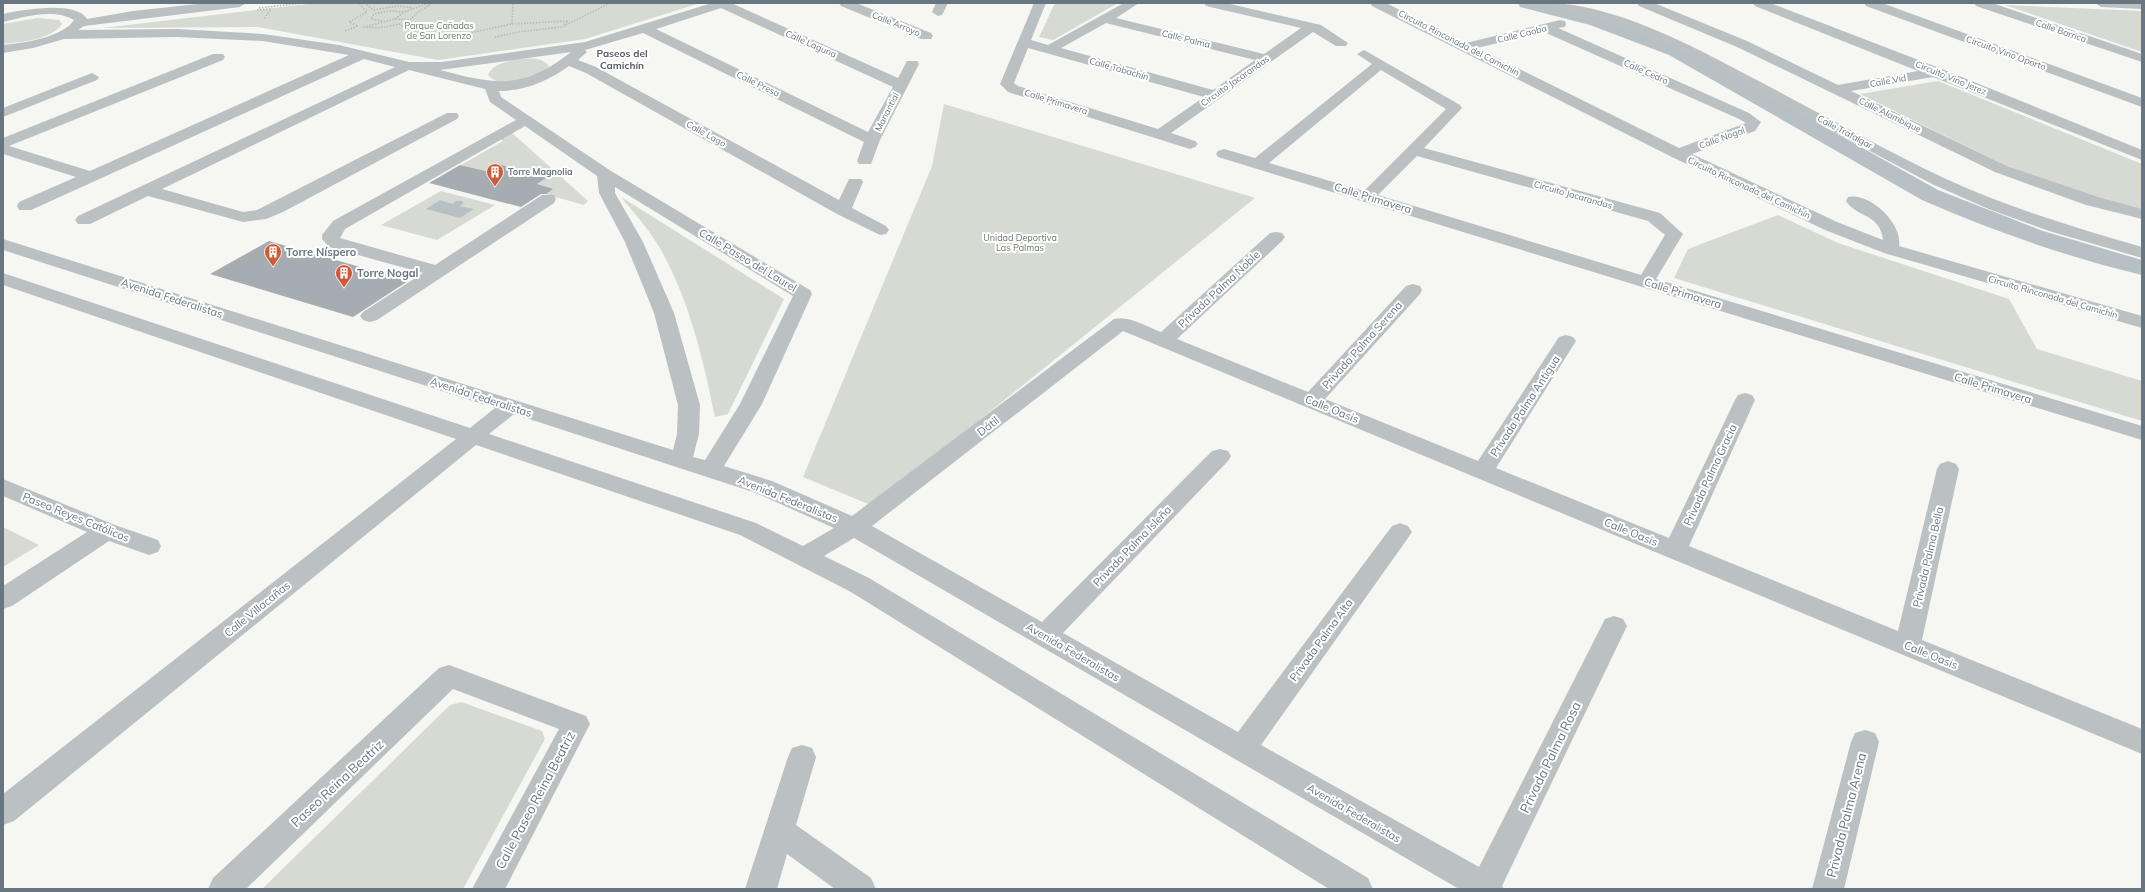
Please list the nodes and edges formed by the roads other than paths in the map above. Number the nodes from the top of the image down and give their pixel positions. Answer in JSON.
{"nodes":[{"id":1,"x":240,"y":3,"type":"edge"},
{"id":2,"x":844,"y":3,"type":"edge"},
{"id":3,"x":1040,"y":3,"type":"edge"},
{"id":4,"x":1133,"y":3,"type":"edge"},
{"id":5,"x":1210,"y":3,"type":"edge"},
{"id":6,"x":1376,"y":3,"type":"edge"},
{"id":7,"x":1553,"y":3,"type":"edge"},
{"id":8,"x":1643,"y":3,"type":"edge"},
{"id":9,"x":1759,"y":3,"type":"edge"},
{"id":10,"x":1870,"y":3,"type":"edge"},
{"id":11,"x":1980,"y":3,"type":"edge"},
{"id":12,"x":2101,"y":3,"type":"edge"},
{"id":13,"x":723,"y":4,"type":"edge"},
{"id":14,"x":2142,"y":5,"type":"edge"},
{"id":15,"x":938,"y":12,"type":"edge"},
{"id":16,"x":81,"y":13,"type":"edge"},
{"id":17,"x":3,"y":18,"type":"edge"},
{"id":18,"x":1105,"y":18,"type":"junction"},
{"id":19,"x":1579,"y":20,"type":"dead end"},
{"id":20,"x":1311,"y":27,"type":"junction"},
{"id":21,"x":644,"y":28,"type":"junction"},
{"id":22,"x":1547,"y":28,"type":"junction"},
{"id":23,"x":62,"y":35,"type":"junction"},
{"id":24,"x":1023,"y":42,"type":"junction"},
{"id":25,"x":1341,"y":43,"type":"dead end"},
{"id":26,"x":587,"y":46,"type":"junction"},
{"id":27,"x":1466,"y":47,"type":"junction"},
{"id":28,"x":3,"y":49,"type":"edge"},
{"id":29,"x":1050,"y":49,"type":"junction"},
{"id":30,"x":363,"y":54,"type":"junction"},
{"id":31,"x":1364,"y":54,"type":"dead end"},
{"id":32,"x":218,"y":57,"type":"dead end"},
{"id":33,"x":2142,"y":58,"type":"edge"},
{"id":34,"x":1266,"y":59,"type":"junction"},
{"id":35,"x":484,"y":61,"type":"junction"},
{"id":36,"x":568,"y":61,"type":"junction"},
{"id":37,"x":912,"y":64,"type":"dead end"},
{"id":38,"x":1380,"y":65,"type":"junction"},
{"id":39,"x":407,"y":66,"type":"junction"},
{"id":40,"x":1937,"y":72,"type":"junction"},
{"id":41,"x":92,"y":77,"type":"dead end"},
{"id":42,"x":485,"y":85,"type":"junction"},
{"id":43,"x":900,"y":85,"type":"junction"},
{"id":44,"x":1839,"y":89,"type":"junction"},
{"id":45,"x":1214,"y":95,"type":"junction"},
{"id":46,"x":10,"y":97,"type":"dead end"},
{"id":47,"x":30,"y":102,"type":"junction"},
{"id":48,"x":2142,"y":103,"type":"edge"},
{"id":49,"x":3,"y":113,"type":"edge"},
{"id":50,"x":452,"y":116,"type":"dead end"},
{"id":51,"x":1744,"y":116,"type":"joint"},
{"id":52,"x":526,"y":120,"type":"junction"},
{"id":53,"x":1159,"y":134,"type":"junction"},
{"id":54,"x":872,"y":140,"type":"junction"},
{"id":55,"x":3,"y":143,"type":"edge"},
{"id":56,"x":1190,"y":144,"type":"dead end"},
{"id":57,"x":3,"y":150,"type":"edge"},
{"id":58,"x":1413,"y":150,"type":"junction"},
{"id":59,"x":1224,"y":154,"type":"dead end"},
{"id":60,"x":1678,"y":154,"type":"junction"},
{"id":61,"x":2142,"y":155,"type":"edge"},
{"id":62,"x":865,"y":161,"type":"dead end"},
{"id":63,"x":1258,"y":164,"type":"junction"},
{"id":64,"x":606,"y":174,"type":"junction"},
{"id":65,"x":88,"y":176,"type":"junction"},
{"id":66,"x":855,"y":182,"type":"dead end"},
{"id":67,"x":146,"y":190,"type":"junction"},
{"id":68,"x":1368,"y":196,"type":"junction"},
{"id":69,"x":548,"y":199,"type":"dead end"},
{"id":70,"x":1854,"y":201,"type":"dead end"},
{"id":71,"x":24,"y":206,"type":"dead end"},
{"id":72,"x":843,"y":210,"type":"junction"},
{"id":73,"x":2142,"y":214,"type":"edge"},
{"id":74,"x":84,"y":220,"type":"dead end"},
{"id":75,"x":880,"y":230,"type":"dead end"},
{"id":76,"x":1276,"y":237,"type":"dead end"},
{"id":77,"x":3,"y":244,"type":"edge"},
{"id":78,"x":1890,"y":249,"type":"junction"},
{"id":79,"x":2142,"y":253,"type":"edge"},
{"id":80,"x":48,"y":259,"type":"junction"},
{"id":81,"x":437,"y":271,"type":"junction"},
{"id":82,"x":4,"y":280,"type":"edge"},
{"id":83,"x":1646,"y":281,"type":"junction"},
{"id":84,"x":1413,"y":290,"type":"dead end"},
{"id":85,"x":370,"y":316,"type":"dead end"},
{"id":86,"x":2142,"y":322,"type":"edge"},
{"id":87,"x":1121,"y":323,"type":"joint"},
{"id":88,"x":1163,"y":341,"type":"junction"},
{"id":89,"x":1566,"y":341,"type":"dead end"},
{"id":90,"x":1312,"y":400,"type":"junction"},
{"id":91,"x":1744,"y":400,"type":"dead end"},
{"id":92,"x":511,"y":406,"type":"junction"},
{"id":93,"x":2142,"y":433,"type":"edge"},
{"id":94,"x":474,"y":436,"type":"junction"},
{"id":95,"x":1220,"y":456,"type":"dead end"},
{"id":96,"x":681,"y":461,"type":"junction"},
{"id":97,"x":1948,"y":469,"type":"dead end"},
{"id":98,"x":710,"y":470,"type":"junction"},
{"id":99,"x":1483,"y":471,"type":"junction"},
{"id":100,"x":3,"y":487,"type":"edge"},
{"id":101,"x":854,"y":527,"type":"junction"},
{"id":102,"x":107,"y":531,"type":"junction"},
{"id":103,"x":1400,"y":532,"type":"dead end"},
{"id":104,"x":149,"y":546,"type":"dead end"},
{"id":105,"x":1675,"y":550,"type":"junction"},
{"id":106,"x":806,"y":556,"type":"junction"},
{"id":107,"x":3,"y":599,"type":"edge"},
{"id":108,"x":1614,"y":626,"type":"dead end"},
{"id":109,"x":1045,"y":635,"type":"junction"},
{"id":110,"x":1908,"y":645,"type":"junction"},
{"id":111,"x":449,"y":676,"type":"joint"},
{"id":112,"x":1865,"y":742,"type":"dead end"},
{"id":113,"x":2142,"y":742,"type":"edge"},
{"id":114,"x":1242,"y":749,"type":"junction"},
{"id":115,"x":802,"y":757,"type":"dead end"},
{"id":116,"x":3,"y":812,"type":"edge"},
{"id":117,"x":779,"y":830,"type":"junction"},
{"id":118,"x":1486,"y":888,"type":"edge"},
{"id":119,"x":224,"y":889,"type":"edge"},
{"id":120,"x":488,"y":889,"type":"edge"},
{"id":121,"x":762,"y":889,"type":"edge"},
{"id":122,"x":860,"y":889,"type":"edge"},
{"id":123,"x":1357,"y":889,"type":"edge"},
{"id":124,"x":1828,"y":889,"type":"edge"}],
"edges":[{"from":1,"to":16,"type":"street"},
{"from":2,"to":15,"type":"street","name":"Calle Arroyo"},
{"from":3,"to":24,"type":"street","name":"Calle Primavera"},
{"from":4,"to":18,"type":"street"},
{"from":5,"to":20,"type":"street"},
{"from":6,"to":27,"type":"street","name":"Circuito Rinconada del Camichín"},
{"from":7,"to":79,"type":"street","name":"Calle Trafalgar"},
{"from":8,"to":44,"type":"street","name":"Calle Alambique"},
{"from":9,"to":40,"type":"street","name":"Circuito Vino Jerez"},
{"from":10,"to":48,"type":"street","name":"Circuito Vino Oporto"},
{"from":11,"to":33,"type":"street","name":"Calle Barrica"},
{"from":12,"to":14,"type":"street"},
{"from":13,"to":21,"type":"street"},
{"from":13,"to":43,"type":"street","name":"Calle Laguna"},
{"from":16,"to":17,"type":"street"},
{"from":16,"to":23,"type":"street"},
{"from":18,"to":29,"type":"street"},
{"from":18,"to":34,"type":"street","name":"Calle Palma"},
{"from":19,"to":22,"type":"street","name":"Calle Caoba"},
{"from":20,"to":25,"type":"street"},
{"from":20,"to":34,"type":"street","name":"Circuito Jacarandas"},
{"from":21,"to":26,"type":"street"},
{"from":21,"to":54,"type":"street","name":"Calle Presa"},
{"from":22,"to":27,"type":"street","name":"Calle Caoba"},
{"from":22,"to":51,"type":"street","name":"Calle Cedro"},
{"from":23,"to":28,"type":"street"},
{"from":23,"to":30,"type":"street"},
{"from":24,"to":29,"type":"street","name":"Calle Tabachín"},
{"from":24,"to":53,"type":"street","name":"Calle Primavera"},
{"from":26,"to":35,"type":"street"},
{"from":26,"to":36,"type":"street"},
{"from":27,"to":60,"type":"street","name":"Circuito Rinconada del Camichín"},
{"from":29,"to":45,"type":"street","name":"Calle Tabachín"},
{"from":30,"to":39,"type":"street"},
{"from":30,"to":65,"type":"street"},
{"from":31,"to":38,"type":"street"},
{"from":32,"to":55,"type":"street"},
{"from":34,"to":45,"type":"street","name":"Circuito Jacarandas"},
{"from":35,"to":39,"type":"street"},
{"from":35,"to":42,"type":"street"},
{"from":36,"to":42,"type":"street"},
{"from":36,"to":72,"type":"street","name":"Calle Lago"},
{"from":37,"to":43,"type":"street","name":"Manantial"},
{"from":38,"to":58,"type":"street"},
{"from":38,"to":63,"type":"street"},
{"from":39,"to":42,"type":"street"},
{"from":39,"to":67,"type":"street"},
{"from":40,"to":44,"type":"street","name":"Calle Vid"},
{"from":40,"to":61,"type":"street","name":"Circuito Vino Jerez"},
{"from":41,"to":47,"type":"street"},
{"from":42,"to":52,"type":"street","name":"Calle Paseo del Laurel"},
{"from":43,"to":54,"type":"street","name":"Manantial"},
{"from":44,"to":73,"type":"street","name":"Calle Alambique"},
{"from":45,"to":53,"type":"street","name":"Circuito Jacarandas"},
{"from":46,"to":47,"type":"street"},
{"from":47,"to":49,"type":"street"},
{"from":50,"to":67,"type":"street"},
{"from":51,"to":60,"type":"street","name":"Calle Nogal"},
{"from":52,"to":64,"type":"street","name":"Calle Paseo del Laurel"},
{"from":52,"to":81,"type":"street"},
{"from":53,"to":56,"type":"street","name":"Calle Primavera"},
{"from":54,"to":62,"type":"street","name":"Manantial"},
{"from":57,"to":65,"type":"street"},
{"from":58,"to":68,"type":"street"},
{"from":58,"to":83,"type":"street","name":"Circuito Jacarandas"},
{"from":59,"to":63,"type":"street","name":"Calle Primavera"},
{"from":60,"to":78,"type":"street","name":"Circuito Rinconada del Camichín"},
{"from":63,"to":68,"type":"street","name":"Calle Primavera"},
{"from":64,"to":96,"type":"street"},
{"from":64,"to":98,"type":"street","name":"Calle Paseo del Laurel"},
{"from":65,"to":71,"type":"street"},
{"from":66,"to":72,"type":"street"},
{"from":67,"to":74,"type":"street"},
{"from":68,"to":83,"type":"street","name":"Calle Primavera"},
{"from":69,"to":81,"type":"street"},
{"from":70,"to":78,"type":"street"},
{"from":72,"to":75,"type":"street","name":"Calle Lago"},
{"from":76,"to":88,"type":"street","name":"Privada Palma Noble"},
{"from":77,"to":80,"type":"street","name":"Avenida Federalistas"},
{"from":78,"to":86,"type":"street","name":"Circuito Rinconada del Camichín"},
{"from":80,"to":82,"type":"street"},
{"from":80,"to":92,"type":"street","name":"Avenida Federalistas"},
{"from":81,"to":85,"type":"street"},
{"from":82,"to":94,"type":"street"},
{"from":83,"to":93,"type":"street","name":"Calle Primavera"},
{"from":84,"to":90,"type":"street","name":"Privada Palma Serena"},
{"from":87,"to":88,"type":"street","name":"Calle Oasis"},
{"from":87,"to":101,"type":"street","name":"Dátil"},
{"from":88,"to":90,"type":"street","name":"Calle Oasis"},
{"from":89,"to":99,"type":"street","name":"Privada Palma Antigua"},
{"from":90,"to":99,"type":"street","name":"Calle Oasis"},
{"from":91,"to":105,"type":"street","name":"Privada Palma Gracia"},
{"from":92,"to":94,"type":"street","name":"Calle Villacañas"},
{"from":92,"to":96,"type":"street","name":"Avenida Federalistas"},
{"from":94,"to":106,"type":"street"},
{"from":94,"to":116,"type":"street","name":"Calle Villacañas"},
{"from":95,"to":109,"type":"street","name":"Privada Palma Isleña"},
{"from":96,"to":98,"type":"street","name":"Avenida Federalistas"},
{"from":97,"to":110,"type":"street","name":"Privada Palma Bella"},
{"from":98,"to":101,"type":"street","name":"Avenida Federalistas"},
{"from":99,"to":105,"type":"street","name":"Calle Oasis"},
{"from":100,"to":102,"type":"street","name":"Paseo Reyes Católicos"},
{"from":101,"to":106,"type":"street","name":"Dátil"},
{"from":101,"to":109,"type":"street","name":"Avenida Federalistas"},
{"from":102,"to":104,"type":"street","name":"Paseo Reyes Católicos"},
{"from":102,"to":107,"type":"street"},
{"from":103,"to":114,"type":"street","name":"Privada Palma Alta"},
{"from":105,"to":110,"type":"street","name":"Calle Oasis"},
{"from":106,"to":123,"type":"street"},
{"from":108,"to":118,"type":"street","name":"Privada Palma Rosa"},
{"from":109,"to":114,"type":"street","name":"Avenida Federalistas"},
{"from":110,"to":113,"type":"street","name":"Calle Oasis"},
{"from":111,"to":119,"type":"street","name":"Paseo Reina Beatriz"},
{"from":111,"to":120,"type":"street","name":"Calle Paseo Reina Beatriz"},
{"from":112,"to":124,"type":"street","name":"Privada Palma Arena"},
{"from":114,"to":118,"type":"street","name":"Avenida Federalistas"},
{"from":115,"to":117,"type":"street"},
{"from":117,"to":121,"type":"street"},
{"from":117,"to":122,"type":"street"}]}
